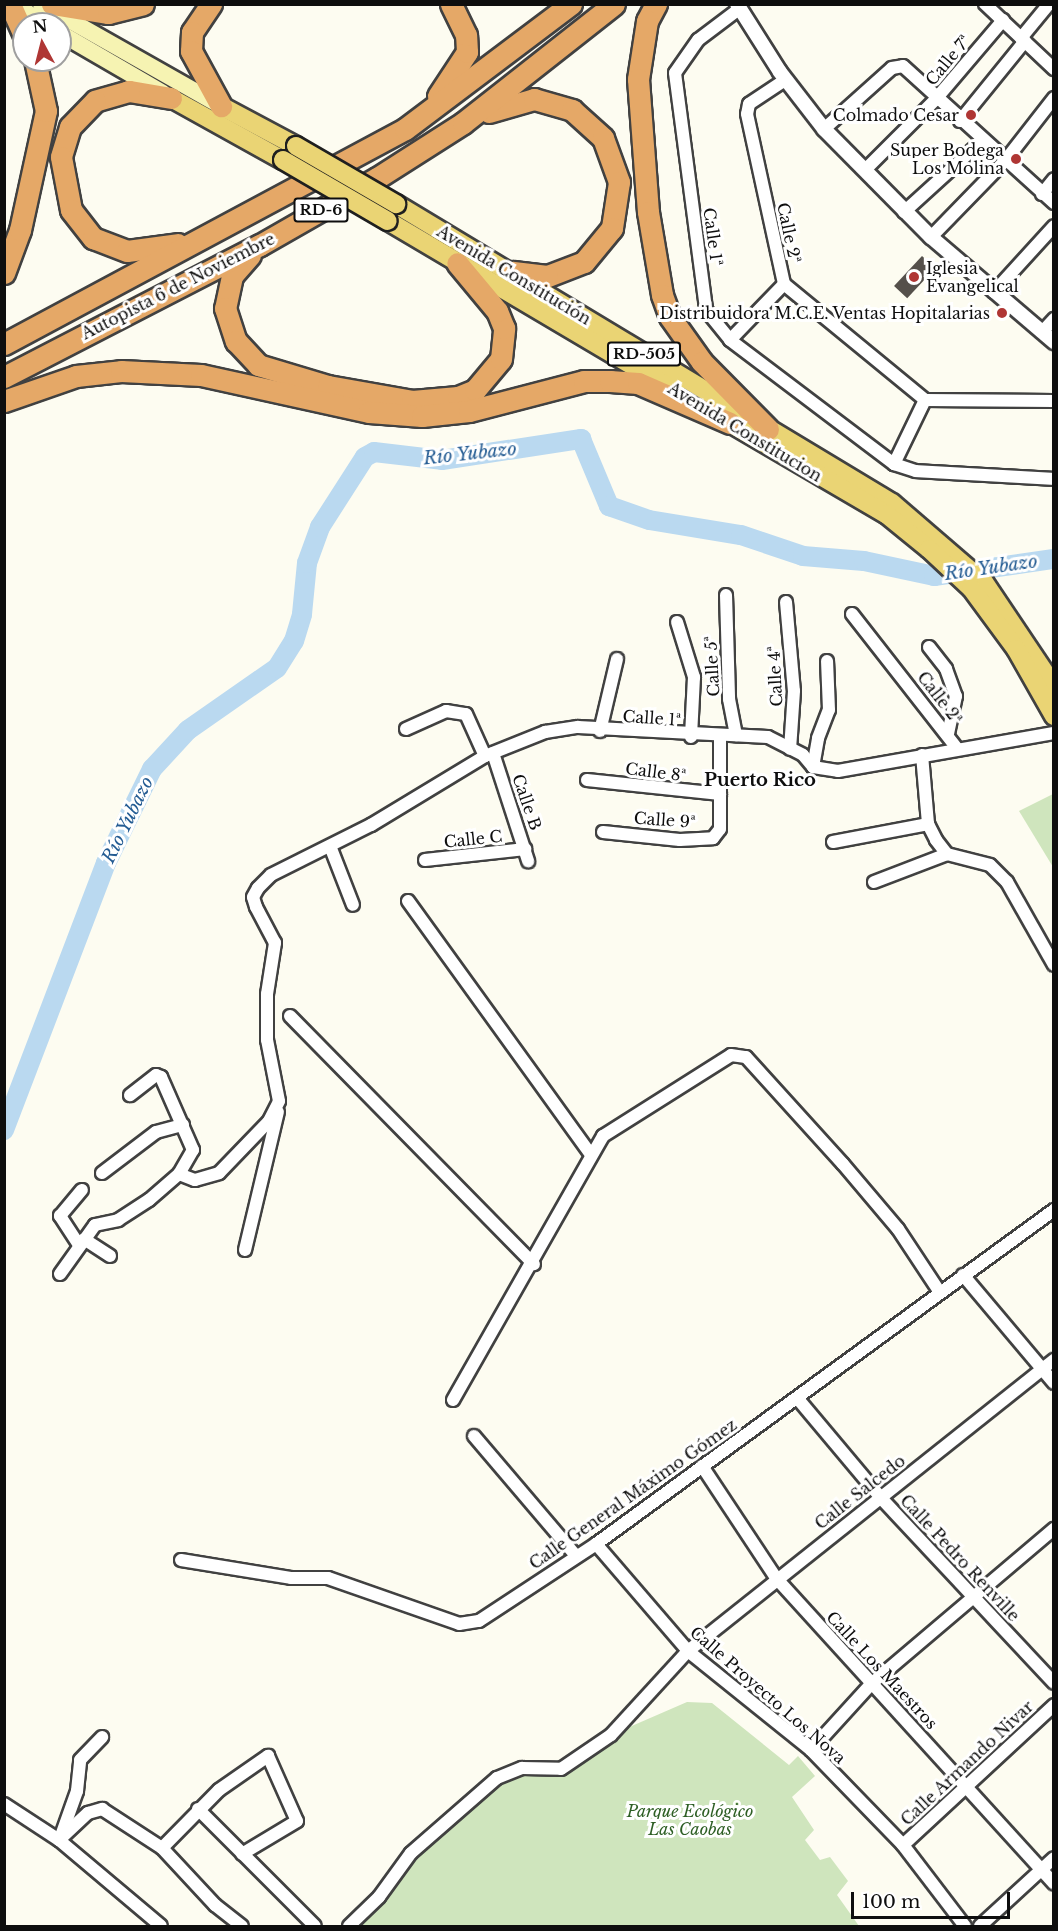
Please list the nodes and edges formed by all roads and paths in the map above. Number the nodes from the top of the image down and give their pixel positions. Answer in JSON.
{"nodes":[{"id":1,"x":12,"y":4,"type":"edge"},
{"id":2,"x":41,"y":4,"type":"edge"},
{"id":3,"x":52,"y":4,"type":"edge"},
{"id":4,"x":143,"y":4,"type":"edge"},
{"id":5,"x":211,"y":4,"type":"edge"},
{"id":6,"x":451,"y":4,"type":"edge"},
{"id":7,"x":571,"y":4,"type":"edge"},
{"id":8,"x":614,"y":4,"type":"edge"},
{"id":9,"x":656,"y":4,"type":"edge"},
{"id":10,"x":985,"y":4,"type":"edge"},
{"id":11,"x":1049,"y":4,"type":"edge"},
{"id":12,"x":738,"y":7,"type":"edge"},
{"id":13,"x":25,"y":12,"type":"edge"},
{"id":14,"x":1003,"y":20,"type":"junction"},
{"id":15,"x":72,"y":40,"type":"edge"},
{"id":16,"x":1023,"y":40,"type":"junction"},
{"id":17,"x":1053,"y":69,"type":"edge"},
{"id":18,"x":38,"y":72,"type":"edge"},
{"id":19,"x":785,"y":80,"type":"junction"},
{"id":20,"x":171,"y":98,"type":"junction"},
{"id":21,"x":1053,"y":98,"type":"edge"},
{"id":22,"x":935,"y":100,"type":"junction"},
{"id":23,"x":221,"y":106,"type":"junction"},
{"id":24,"x":960,"y":122,"type":"junction"},
{"id":25,"x":463,"y":123,"type":"junction"},
{"id":26,"x":405,"y":129,"type":"junction"},
{"id":27,"x":824,"y":129,"type":"junction"},
{"id":28,"x":982,"y":141,"type":"junction"},
{"id":29,"x":1005,"y":161,"type":"junction"},
{"id":30,"x":865,"y":170,"type":"junction"},
{"id":31,"x":1053,"y":179,"type":"edge"},
{"id":32,"x":1042,"y":194,"type":"junction"},
{"id":33,"x":1053,"y":203,"type":"edge"},
{"id":34,"x":904,"y":212,"type":"junction"},
{"id":35,"x":1053,"y":226,"type":"edge"},
{"id":36,"x":931,"y":237,"type":"junction"},
{"id":37,"x":202,"y":239,"type":"junction"},
{"id":38,"x":260,"y":245,"type":"junction"},
{"id":39,"x":457,"y":263,"type":"junction"},
{"id":40,"x":513,"y":272,"type":"junction"},
{"id":41,"x":4,"y":273,"type":"edge"},
{"id":42,"x":784,"y":284,"type":"junction"},
{"id":43,"x":994,"y":292,"type":"junction"},
{"id":44,"x":1053,"y":318,"type":"edge"},
{"id":45,"x":1048,"y":337,"type":"edge"},
{"id":46,"x":730,"y":340,"type":"junction"},
{"id":47,"x":4,"y":344,"type":"edge"},
{"id":48,"x":4,"y":377,"type":"edge"},
{"id":49,"x":926,"y":400,"type":"junction"},
{"id":50,"x":1053,"y":400,"type":"edge"},
{"id":51,"x":4,"y":401,"type":"edge"},
{"id":52,"x":730,"y":423,"type":"junction"},
{"id":53,"x":768,"y":429,"type":"junction"},
{"id":54,"x":894,"y":464,"type":"junction"},
{"id":55,"x":1053,"y":479,"type":"edge"},
{"id":56,"x":889,"y":508,"type":"junction"},
{"id":57,"x":977,"y":585,"type":"junction"},
{"id":58,"x":726,"y":596,"type":"dead end"},
{"id":59,"x":786,"y":602,"type":"dead end"},
{"id":60,"x":852,"y":614,"type":"dead end"},
{"id":61,"x":677,"y":622,"type":"dead end"},
{"id":62,"x":929,"y":647,"type":"dead end"},
{"id":63,"x":616,"y":659,"type":"dead end"},
{"id":64,"x":827,"y":661,"type":"dead end"},
{"id":65,"x":1053,"y":686,"type":"edge"},
{"id":66,"x":1053,"y":716,"type":"edge"},
{"id":67,"x":405,"y":729,"type":"dead end"},
{"id":68,"x":600,"y":731,"type":"junction"},
{"id":69,"x":1053,"y":733,"type":"edge"},
{"id":70,"x":948,"y":734,"type":"junction"},
{"id":71,"x":736,"y":735,"type":"junction"},
{"id":72,"x":691,"y":737,"type":"junction"},
{"id":73,"x":720,"y":738,"type":"junction"},
{"id":74,"x":956,"y":747,"type":"junction"},
{"id":75,"x":790,"y":749,"type":"junction"},
{"id":76,"x":489,"y":755,"type":"junction"},
{"id":77,"x":922,"y":755,"type":"junction"},
{"id":78,"x":813,"y":767,"type":"junction"},
{"id":79,"x":588,"y":780,"type":"dead end"},
{"id":80,"x":720,"y":794,"type":"junction"},
{"id":81,"x":928,"y":824,"type":"junction"},
{"id":82,"x":603,"y":832,"type":"dead end"},
{"id":83,"x":833,"y":842,"type":"dead end"},
{"id":84,"x":330,"y":846,"type":"junction"},
{"id":85,"x":947,"y":854,"type":"junction"},
{"id":86,"x":526,"y":855,"type":"joint"},
{"id":87,"x":425,"y":860,"type":"dead end"},
{"id":88,"x":874,"y":882,"type":"dead end"},
{"id":89,"x":408,"y":901,"type":"dead end"},
{"id":90,"x":353,"y":905,"type":"dead end"},
{"id":91,"x":1053,"y":965,"type":"edge"},
{"id":92,"x":290,"y":1016,"type":"dead end"},
{"id":93,"x":129,"y":1095,"type":"dead end"},
{"id":94,"x":279,"y":1101,"type":"junction"},
{"id":95,"x":183,"y":1125,"type":"junction"},
{"id":96,"x":590,"y":1153,"type":"junction"},
{"id":97,"x":102,"y":1173,"type":"dead end"},
{"id":98,"x":179,"y":1174,"type":"junction"},
{"id":99,"x":82,"y":1190,"type":"dead end"},
{"id":100,"x":1053,"y":1210,"type":"edge"},
{"id":101,"x":82,"y":1242,"type":"junction"},
{"id":102,"x":245,"y":1250,"type":"dead end"},
{"id":103,"x":110,"y":1256,"type":"dead end"},
{"id":104,"x":534,"y":1264,"type":"junction"},
{"id":105,"x":60,"y":1274,"type":"dead end"},
{"id":106,"x":963,"y":1275,"type":"junction"},
{"id":107,"x":939,"y":1291,"type":"junction"},
{"id":108,"x":1053,"y":1360,"type":"edge"},
{"id":109,"x":1041,"y":1369,"type":"junction"},
{"id":110,"x":1053,"y":1383,"type":"edge"},
{"id":111,"x":453,"y":1400,"type":"dead end"},
{"id":112,"x":798,"y":1400,"type":"junction"},
{"id":113,"x":474,"y":1436,"type":"dead end"},
{"id":114,"x":702,"y":1466,"type":"junction"},
{"id":115,"x":881,"y":1498,"type":"junction"},
{"id":116,"x":1053,"y":1529,"type":"edge"},
{"id":117,"x":596,"y":1544,"type":"junction"},
{"id":118,"x":576,"y":1557,"type":"junction"},
{"id":119,"x":180,"y":1560,"type":"dead end"},
{"id":120,"x":776,"y":1578,"type":"junction"},
{"id":121,"x":974,"y":1595,"type":"junction"},
{"id":122,"x":688,"y":1651,"type":"junction"},
{"id":123,"x":1053,"y":1683,"type":"edge"},
{"id":124,"x":871,"y":1684,"type":"junction"},
{"id":125,"x":1053,"y":1705,"type":"edge"},
{"id":126,"x":102,"y":1737,"type":"dead end"},
{"id":127,"x":812,"y":1750,"type":"junction"},
{"id":128,"x":968,"y":1785,"type":"junction"},
{"id":129,"x":4,"y":1804,"type":"edge"},
{"id":130,"x":198,"y":1809,"type":"junction"},
{"id":131,"x":59,"y":1840,"type":"junction"},
{"id":132,"x":903,"y":1845,"type":"junction"},
{"id":133,"x":162,"y":1848,"type":"junction"},
{"id":134,"x":242,"y":1854,"type":"junction"},
{"id":135,"x":1053,"y":1858,"type":"edge"},
{"id":136,"x":1041,"y":1869,"type":"junction"},
{"id":137,"x":1053,"y":1884,"type":"edge"},
{"id":138,"x":161,"y":1926,"type":"edge"},
{"id":139,"x":242,"y":1926,"type":"edge"},
{"id":140,"x":315,"y":1926,"type":"edge"},
{"id":141,"x":349,"y":1926,"type":"edge"},
{"id":142,"x":965,"y":1926,"type":"edge"},
{"id":143,"x":980,"y":1926,"type":"edge"}],
"edges":[{"from":1,"to":13,"type":"main road"},
{"from":2,"to":23,"type":"main road","name":"Avenida Constitución","number":"RD-505"},
{"from":3,"to":4,"type":"highway"},
{"from":5,"to":23,"type":"highway"},
{"from":6,"to":26,"type":"highway"},
{"from":7,"to":26,"type":"highway","name":"Autopista 6 de Noviembre","number":"RD-6"},
{"from":8,"to":25,"type":"highway","name":"Autopista 6 de Noviembre","number":"RD-6"},
{"from":9,"to":53,"type":"highway"},
{"from":10,"to":14,"type":"street"},
{"from":11,"to":16,"type":"street"},
{"from":12,"to":19,"type":"street"},
{"from":12,"to":46,"type":"street","name":"Calle 1ª"},
{"from":14,"to":16,"type":"street"},
{"from":14,"to":22,"type":"street","name":"Calle 7ª"},
{"from":15,"to":20,"type":"main road","number":"RD-505"},
{"from":16,"to":17,"type":"street"},
{"from":16,"to":24,"type":"street"},
{"from":18,"to":41,"type":"highway"},
{"from":19,"to":27,"type":"street"},
{"from":19,"to":42,"type":"street","name":"Calle 2ª"},
{"from":20,"to":37,"type":"highway"},
{"from":20,"to":39,"type":"main road","name":"Avenida Constitucion","number":"RD-505","bridge":true},
{"from":21,"to":29,"type":"street"},
{"from":22,"to":24,"type":"street"},
{"from":22,"to":27,"type":"street"},
{"from":22,"to":30,"type":"street","name":"Calle 7ª"},
{"from":23,"to":40,"type":"main road","name":"Avenida Constitución","number":"RD-505","bridge":true},
{"from":24,"to":28,"type":"street"},
{"from":25,"to":38,"type":"highway","name":"Autopista 6 de Noviembre","number":"RD-6"},
{"from":25,"to":40,"type":"highway"},
{"from":26,"to":37,"type":"highway","name":"Autopista 6 de Noviembre","number":"RD-6"},
{"from":27,"to":30,"type":"street"},
{"from":28,"to":29,"type":"street"},
{"from":28,"to":34,"type":"street"},
{"from":29,"to":32,"type":"street"},
{"from":29,"to":36,"type":"street"},
{"from":30,"to":34,"type":"street"},
{"from":31,"to":32,"type":"street"},
{"from":32,"to":33,"type":"street"},
{"from":34,"to":36,"type":"street"},
{"from":35,"to":43,"type":"street"},
{"from":36,"to":43,"type":"street"},
{"from":37,"to":47,"type":"highway","name":"Autopista 6 de Noviembre","number":"RD-6"},
{"from":38,"to":39,"type":"highway"},
{"from":38,"to":48,"type":"highway","name":"Autopista 6 de Noviembre","number":"RD-6"},
{"from":39,"to":52,"type":"main road","name":"Avenida Constitucion","number":"RD-505"},
{"from":40,"to":53,"type":"main road","name":"Avenida Constitución","number":"RD-505"},
{"from":42,"to":46,"type":"street"},
{"from":42,"to":49,"type":"street","name":"Calle 2ª"},
{"from":43,"to":45,"type":"street"},
{"from":44,"to":45,"type":"street"},
{"from":46,"to":54,"type":"street","name":"Calle 1ª"},
{"from":49,"to":50,"type":"street"},
{"from":49,"to":54,"type":"street"},
{"from":51,"to":52,"type":"highway"},
{"from":52,"to":56,"type":"main road","name":"Avenida Constitucion","number":"RD-505"},
{"from":53,"to":56,"type":"main road","name":"Avenida Constitución","number":"RD-505"},
{"from":54,"to":55,"type":"street","name":"Calle 1ª"},
{"from":56,"to":57,"type":"main road","name":"Avenida Constitucion","number":"RD-505"},
{"from":57,"to":65,"type":"main road","number":"RD-505"},
{"from":57,"to":66,"type":"main road","name":"Avenida Constitucion","number":"RD-505"},
{"from":58,"to":71,"type":"street","name":"Calle 5ª"},
{"from":59,"to":75,"type":"street","name":"Calle 4ª"},
{"from":60,"to":70,"type":"street","name":"Calle 2ª"},
{"from":61,"to":72,"type":"street"},
{"from":62,"to":70,"type":"street"},
{"from":63,"to":68,"type":"street"},
{"from":64,"to":78,"type":"street"},
{"from":67,"to":76,"type":"street","name":"Calle B"},
{"from":68,"to":72,"type":"street","name":"Calle 1ª"},
{"from":68,"to":76,"type":"street","name":"Calle 1ª"},
{"from":69,"to":74,"type":"street"},
{"from":70,"to":74,"type":"street","name":"Calle 2ª"},
{"from":71,"to":73,"type":"street","name":"Calle 1ª"},
{"from":71,"to":75,"type":"street","name":"Calle 1ª"},
{"from":72,"to":73,"type":"street","name":"Calle 1ª"},
{"from":73,"to":80,"type":"street"},
{"from":74,"to":77,"type":"street"},
{"from":75,"to":78,"type":"street","name":"Calle 1ª"},
{"from":76,"to":84,"type":"street","name":"Calle 1ª"},
{"from":76,"to":86,"type":"street","name":"Calle B"},
{"from":77,"to":78,"type":"street"},
{"from":77,"to":81,"type":"street"},
{"from":79,"to":80,"type":"street","name":"Calle 8ª"},
{"from":80,"to":82,"type":"street","name":"Calle 9ª"},
{"from":81,"to":83,"type":"street"},
{"from":81,"to":85,"type":"street"},
{"from":84,"to":90,"type":"street"},
{"from":84,"to":94,"type":"street","name":"Calle 1ª"},
{"from":85,"to":88,"type":"street"},
{"from":85,"to":91,"type":"street"},
{"from":86,"to":87,"type":"street","name":"Calle C"},
{"from":89,"to":96,"type":"street"},
{"from":92,"to":104,"type":"street"},
{"from":93,"to":95,"type":"street"},
{"from":94,"to":98,"type":"street"},
{"from":94,"to":102,"type":"street"},
{"from":95,"to":97,"type":"street"},
{"from":95,"to":98,"type":"street"},
{"from":96,"to":104,"type":"street"},
{"from":96,"to":107,"type":"street"},
{"from":98,"to":101,"type":"street"},
{"from":99,"to":101,"type":"street"},
{"from":100,"to":106,"type":"street","name":"Calle General Máximo Gómez"},
{"from":101,"to":103,"type":"street"},
{"from":101,"to":105,"type":"street"},
{"from":104,"to":111,"type":"street"},
{"from":106,"to":107,"type":"street","name":"Calle General Máximo Gómez"},
{"from":106,"to":109,"type":"street"},
{"from":107,"to":112,"type":"street","name":"Calle General Máximo Gómez"},
{"from":108,"to":109,"type":"street","name":"Calle Salcedo"},
{"from":109,"to":110,"type":"street"},
{"from":109,"to":115,"type":"street","name":"Calle Salcedo"},
{"from":112,"to":114,"type":"street","name":"Calle General Máximo Gómez"},
{"from":112,"to":115,"type":"street","name":"Calle Pedro Renville"},
{"from":113,"to":118,"type":"street"},
{"from":114,"to":117,"type":"street","name":"Calle General Máximo Gómez"},
{"from":114,"to":120,"type":"street","name":"Calle Los Maestros"},
{"from":115,"to":120,"type":"street","name":"Calle Salcedo"},
{"from":115,"to":121,"type":"street","name":"Calle Pedro Renville"},
{"from":116,"to":121,"type":"street"},
{"from":117,"to":118,"type":"street","name":"Calle General Máximo Gómez"},
{"from":117,"to":122,"type":"street","name":"Calle Proyecto Los Nova"},
{"from":118,"to":119,"type":"street","name":"Calle General Máximo Gómez"},
{"from":120,"to":122,"type":"street","name":"Calle Salcedo"},
{"from":120,"to":124,"type":"street","name":"Calle Los Maestros"},
{"from":121,"to":123,"type":"street","name":"Calle Pedro Renville"},
{"from":121,"to":124,"type":"street"},
{"from":122,"to":127,"type":"street","name":"Calle Proyecto Los Nova"},
{"from":122,"to":141,"type":"street","name":"Calle Salcedo"},
{"from":124,"to":127,"type":"street"},
{"from":124,"to":128,"type":"street","name":"Calle Los Maestros"},
{"from":125,"to":128,"type":"street","name":"Calle Armando Nivar"},
{"from":126,"to":131,"type":"street"},
{"from":127,"to":132,"type":"street","name":"Calle Proyecto Los Nova"},
{"from":128,"to":132,"type":"street","name":"Calle Armando Nivar"},
{"from":128,"to":136,"type":"street","name":"Calle Los Maestros"},
{"from":129,"to":131,"type":"street"},
{"from":130,"to":133,"type":"street"},
{"from":130,"to":134,"type":"street"},
{"from":130,"to":134,"type":"street"},
{"from":131,"to":133,"type":"street"},
{"from":131,"to":138,"type":"street"},
{"from":132,"to":142,"type":"street","name":"Calle Proyecto Los Nova"},
{"from":133,"to":139,"type":"street"},
{"from":134,"to":140,"type":"street"},
{"from":135,"to":136,"type":"street"},
{"from":136,"to":137,"type":"street","name":"Calle Los Maestros"},
{"from":136,"to":143,"type":"street"}]}
